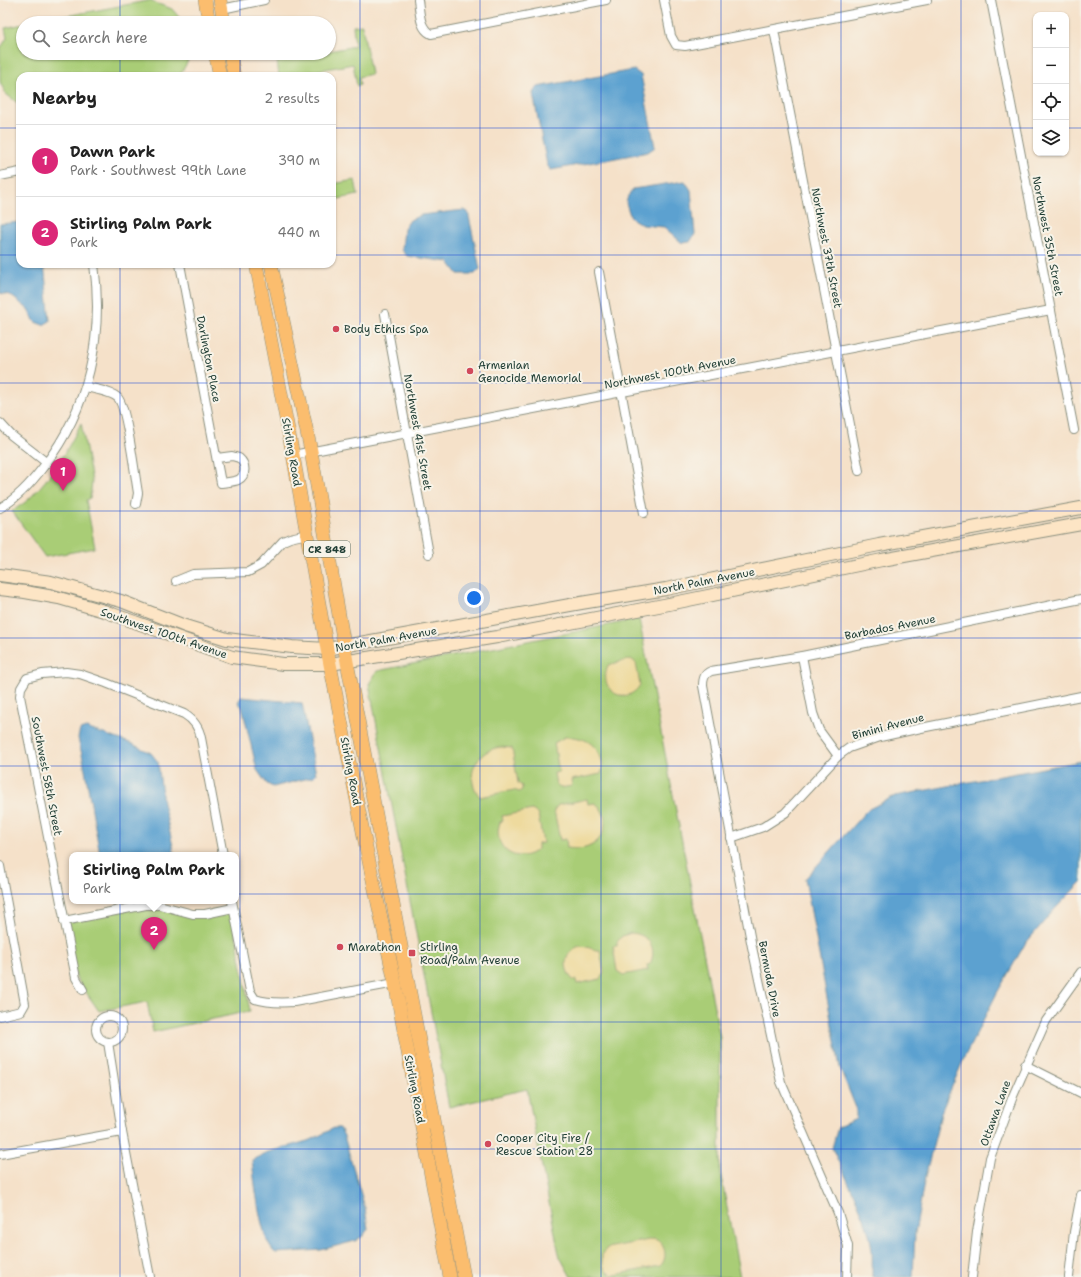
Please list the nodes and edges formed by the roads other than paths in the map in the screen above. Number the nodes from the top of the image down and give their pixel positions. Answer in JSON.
{"nodes":[{"id":1,"x":205,"y":0,"type":"edge"},
{"id":2,"x":264,"y":0,"type":"edge"},
{"id":3,"x":418,"y":0,"type":"edge"},
{"id":4,"x":606,"y":0,"type":"edge"},
{"id":5,"x":664,"y":0,"type":"edge"},
{"id":6,"x":927,"y":0,"type":"edge"},
{"id":7,"x":991,"y":0,"type":"edge"},
{"id":8,"x":221,"y":4,"type":"edge"},
{"id":9,"x":208,"y":16,"type":"edge"},
{"id":10,"x":223,"y":16,"type":"edge"},
{"id":11,"x":774,"y":30,"type":"junction"},
{"id":12,"x":217,"y":60,"type":"edge"},
{"id":13,"x":231,"y":60,"type":"edge"},
{"id":14,"x":219,"y":72,"type":"edge"},
{"id":15,"x":233,"y":72,"type":"edge"},
{"id":16,"x":16,"y":173,"type":"edge"},
{"id":17,"x":0,"y":176,"type":"edge"},
{"id":18,"x":94,"y":268,"type":"edge"},
{"id":19,"x":181,"y":268,"type":"edge"},
{"id":20,"x":257,"y":268,"type":"edge"},
{"id":21,"x":272,"y":268,"type":"edge"},
{"id":22,"x":599,"y":272,"type":"dead end"},
{"id":23,"x":1052,"y":310,"type":"junction"},
{"id":24,"x":385,"y":314,"type":"dead end"},
{"id":25,"x":836,"y":351,"type":"junction"},
{"id":26,"x":86,"y":386,"type":"junction"},
{"id":27,"x":621,"y":392,"type":"junction"},
{"id":28,"x":0,"y":423,"type":"edge"},
{"id":29,"x":1074,"y":430,"type":"dead end"},
{"id":30,"x":407,"y":433,"type":"junction"},
{"id":31,"x":310,"y":451,"type":"junction"},
{"id":32,"x":293,"y":455,"type":"junction"},
{"id":33,"x":217,"y":458,"type":"dead end"},
{"id":34,"x":47,"y":463,"type":"junction"},
{"id":35,"x":859,"y":472,"type":"dead end"},
{"id":36,"x":136,"y":504,"type":"dead end"},
{"id":37,"x":0,"y":508,"type":"edge"},
{"id":38,"x":1081,"y":508,"type":"edge"},
{"id":39,"x":644,"y":513,"type":"dead end"},
{"id":40,"x":1081,"y":524,"type":"edge"},
{"id":41,"x":306,"y":534,"type":"junction"},
{"id":42,"x":429,"y":554,"type":"dead end"},
{"id":43,"x":802,"y":561,"type":"junction"},
{"id":44,"x":0,"y":575,"type":"edge"},
{"id":45,"x":805,"y":576,"type":"junction"},
{"id":46,"x":176,"y":581,"type":"dead end"},
{"id":47,"x":0,"y":589,"type":"edge"},
{"id":48,"x":1081,"y":599,"type":"edge"},
{"id":49,"x":344,"y":647,"type":"junction"},
{"id":50,"x":327,"y":650,"type":"junction"},
{"id":51,"x":802,"y":656,"type":"junction"},
{"id":52,"x":346,"y":662,"type":"junction"},
{"id":53,"x":330,"y":664,"type":"junction"},
{"id":54,"x":705,"y":675,"type":"joint"},
{"id":55,"x":1081,"y":696,"type":"edge"},
{"id":56,"x":838,"y":756,"type":"junction"},
{"id":57,"x":731,"y":838,"type":"junction"},
{"id":58,"x":222,"y":852,"type":"edge"},
{"id":59,"x":0,"y":866,"type":"edge"},
{"id":60,"x":233,"y":904,"type":"edge"},
{"id":61,"x":64,"y":921,"type":"junction"},
{"id":62,"x":1081,"y":972,"type":"edge"},
{"id":63,"x":395,"y":983,"type":"junction"},
{"id":64,"x":84,"y":990,"type":"dead end"},
{"id":65,"x":0,"y":1016,"type":"edge"},
{"id":66,"x":108,"y":1042,"type":"dead end"},
{"id":67,"x":1025,"y":1066,"type":"junction"},
{"id":68,"x":1081,"y":1093,"type":"edge"},
{"id":69,"x":122,"y":1132,"type":"junction"},
{"id":70,"x":0,"y":1154,"type":"edge"},
{"id":71,"x":1081,"y":1195,"type":"edge"},
{"id":72,"x":150,"y":1277,"type":"edge"},
{"id":73,"x":450,"y":1277,"type":"edge"},
{"id":74,"x":464,"y":1277,"type":"edge"},
{"id":75,"x":848,"y":1277,"type":"edge"},
{"id":76,"x":972,"y":1277,"type":"edge"},
{"id":77,"x":1069,"y":1277,"type":"edge"}],
"edges":[{"from":1,"to":9,"type":"main road"},
{"from":2,"to":8,"type":"street"},
{"from":3,"to":4,"type":"street"},
{"from":5,"to":11,"type":"street"},
{"from":6,"to":11,"type":"street"},
{"from":7,"to":23,"type":"street","name":"Northwest 35th Street"},
{"from":8,"to":10,"type":"main road"},
{"from":11,"to":25,"type":"street","name":"Northwest 37th Street"},
{"from":12,"to":14,"type":"main road"},
{"from":13,"to":15,"type":"main road"},
{"from":16,"to":17,"type":"street"},
{"from":18,"to":26,"type":"street"},
{"from":19,"to":33,"type":"street","name":"Darlington Place"},
{"from":20,"to":32,"type":"main road","name":"Stirling Road","number":"CR 848"},
{"from":21,"to":31,"type":"main road","name":"Stirling Road","number":"CR 848"},
{"from":22,"to":27,"type":"street"},
{"from":23,"to":25,"type":"street","name":"Northwest 100th Avenue"},
{"from":23,"to":29,"type":"street","name":"Northwest 35th Street"},
{"from":24,"to":30,"type":"street","name":"Northwest 41st Street"},
{"from":25,"to":27,"type":"street","name":"Northwest 100th Avenue"},
{"from":25,"to":35,"type":"street","name":"Northwest 37th Street"},
{"from":26,"to":34,"type":"street"},
{"from":26,"to":36,"type":"street"},
{"from":27,"to":30,"type":"street","name":"Northwest 100th Avenue"},
{"from":27,"to":39,"type":"street"},
{"from":28,"to":34,"type":"street"},
{"from":30,"to":31,"type":"street","name":"Northwest 100th Avenue"},
{"from":30,"to":42,"type":"street","name":"Northwest 41st Street"},
{"from":31,"to":32,"type":"street","name":"Northwest 100th Avenue"},
{"from":31,"to":49,"type":"main road","name":"Stirling Road","number":"CR 848"},
{"from":32,"to":41,"type":"main road","name":"Stirling Road","number":"CR 848"},
{"from":34,"to":37,"type":"street"},
{"from":38,"to":43,"type":"main road","name":"North Palm Avenue"},
{"from":40,"to":45,"type":"main road","name":"North Palm Avenue"},
{"from":41,"to":46,"type":"street"},
{"from":41,"to":50,"type":"main road","name":"Stirling Road","number":"CR 848"},
{"from":43,"to":45,"type":"main road"},
{"from":43,"to":49,"type":"main road","name":"North Palm Avenue"},
{"from":44,"to":50,"type":"main road","name":"Southwest 100th Avenue"},
{"from":45,"to":52,"type":"main road","name":"North Palm Avenue"},
{"from":47,"to":53,"type":"main road","name":"Southwest 100th Avenue"},
{"from":48,"to":51,"type":"street","name":"Barbados Avenue"},
{"from":49,"to":50,"type":"main road","name":"North Palm Avenue"},
{"from":49,"to":52,"type":"main road","name":"Stirling Road","number":"CR 848"},
{"from":50,"to":53,"type":"main road","name":"Stirling Road","number":"CR 848"},
{"from":51,"to":54,"type":"street","name":"Barbados Avenue"},
{"from":51,"to":56,"type":"street"},
{"from":52,"to":53,"type":"main road","name":"North Palm Avenue"},
{"from":52,"to":74,"type":"main road","name":"Stirling Road","number":"CR 848"},
{"from":53,"to":63,"type":"main road","name":"Stirling Road","number":"CR 848"},
{"from":54,"to":57,"type":"street","name":"Bermuda Drive"},
{"from":55,"to":56,"type":"street","name":"Bimini Avenue"},
{"from":56,"to":57,"type":"street","name":"Bimini Avenue"},
{"from":57,"to":75,"type":"street","name":"Bermuda Drive"},
{"from":58,"to":61,"type":"street","name":"Southwest 58th Street"},
{"from":59,"to":65,"type":"street"},
{"from":60,"to":61,"type":"street"},
{"from":60,"to":63,"type":"street"},
{"from":61,"to":64,"type":"street","name":"Southwest 58th Street"},
{"from":62,"to":67,"type":"street","name":"Ottawa Lane"},
{"from":63,"to":73,"type":"main road","name":"Stirling Road","number":"CR 848"},
{"from":66,"to":69,"type":"street"},
{"from":67,"to":68,"type":"street"},
{"from":67,"to":76,"type":"street","name":"Ottawa Lane"},
{"from":69,"to":70,"type":"street"},
{"from":69,"to":72,"type":"street"},
{"from":71,"to":77,"type":"street"}]}
